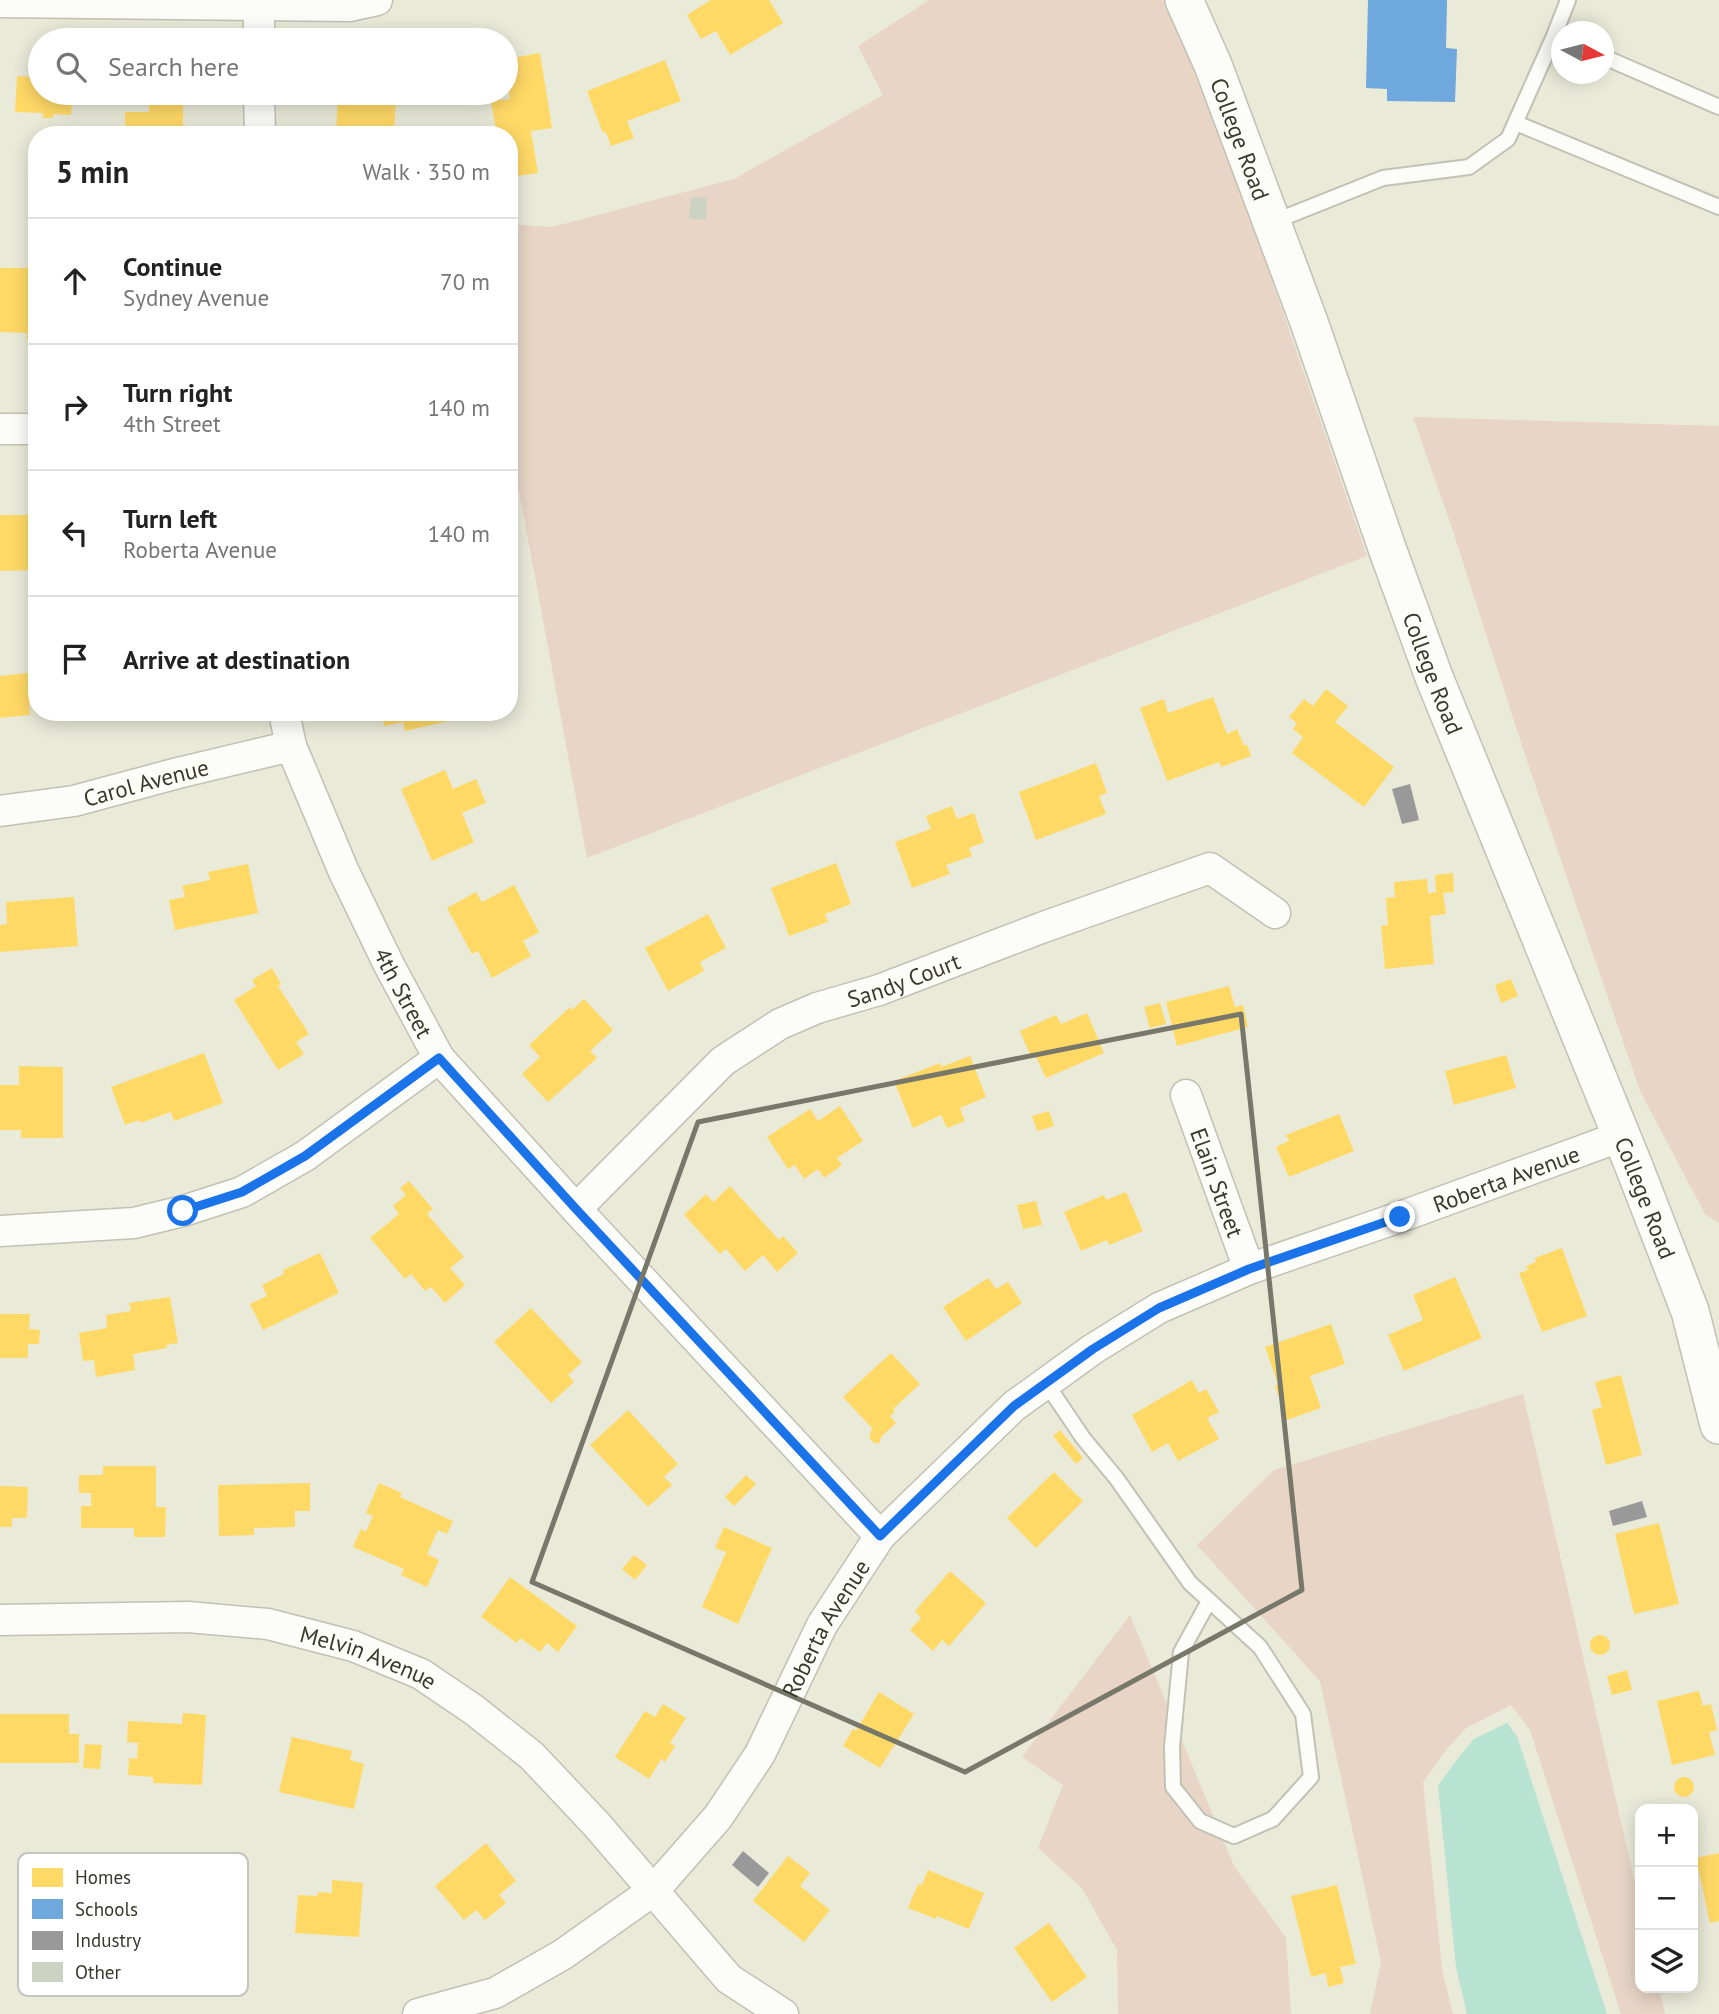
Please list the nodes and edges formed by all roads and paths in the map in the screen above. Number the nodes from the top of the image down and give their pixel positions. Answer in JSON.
{"nodes":[{"id":1,"x":377,"y":0,"type":"edge"},
{"id":2,"x":1184,"y":0,"type":"edge"},
{"id":3,"x":1568,"y":0,"type":"edge"},
{"id":4,"x":0,"y":2,"type":"edge"},
{"id":5,"x":259,"y":6,"type":"junction"},
{"id":6,"x":1562,"y":21,"type":"edge"},
{"id":7,"x":259,"y":28,"type":"edge"},
{"id":8,"x":1551,"y":52,"type":"edge"},
{"id":9,"x":1614,"y":61,"type":"edge"},
{"id":10,"x":259,"y":105,"type":"edge"},
{"id":11,"x":1719,"y":107,"type":"edge"},
{"id":12,"x":1516,"y":123,"type":"junction"},
{"id":13,"x":260,"y":126,"type":"edge"},
{"id":14,"x":1719,"y":207,"type":"edge"},
{"id":15,"x":1272,"y":222,"type":"junction"},
{"id":16,"x":0,"y":429,"type":"edge"},
{"id":17,"x":28,"y":429,"type":"edge"},
{"id":18,"x":286,"y":721,"type":"edge"},
{"id":19,"x":291,"y":746,"type":"junction"},
{"id":20,"x":0,"y":811,"type":"edge"},
{"id":21,"x":1275,"y":913,"type":"dead end"},
{"id":22,"x":439,"y":1058,"type":"junction"},
{"id":23,"x":1186,"y":1095,"type":"dead end"},
{"id":24,"x":1622,"y":1136,"type":"junction"},
{"id":25,"x":576,"y":1209,"type":"junction"},
{"id":26,"x":0,"y":1231,"type":"edge"},
{"id":27,"x":1249,"y":1269,"type":"junction"},
{"id":28,"x":1704,"y":1309,"type":"edge"},
{"id":29,"x":1046,"y":1383,"type":"junction"},
{"id":30,"x":1719,"y":1425,"type":"edge"},
{"id":31,"x":880,"y":1536,"type":"junction"},
{"id":32,"x":1209,"y":1601,"type":"junction"},
{"id":33,"x":0,"y":1620,"type":"edge"},
{"id":34,"x":654,"y":1890,"type":"junction"},
{"id":35,"x":418,"y":2014,"type":"edge"},
{"id":36,"x":783,"y":2014,"type":"edge"}],
"edges":[{"from":1,"to":5,"type":"street"},
{"from":2,"to":15,"type":"street","name":"College Road"},
{"from":3,"to":6,"type":"lane"},
{"from":4,"to":5,"type":"street"},
{"from":5,"to":7,"type":"street"},
{"from":8,"to":12,"type":"lane"},
{"from":9,"to":11,"type":"lane"},
{"from":10,"to":13,"type":"street"},
{"from":12,"to":14,"type":"lane"},
{"from":12,"to":15,"type":"lane"},
{"from":15,"to":24,"type":"street","name":"College Road"},
{"from":16,"to":17,"type":"street"},
{"from":18,"to":19,"type":"street","name":"4th Street"},
{"from":19,"to":20,"type":"street","name":"Carol Avenue"},
{"from":19,"to":22,"type":"street","name":"4th Street"},
{"from":21,"to":25,"type":"street","name":"Sandy Court"},
{"from":22,"to":25,"type":"street","name":"4th Street"},
{"from":22,"to":26,"type":"street"},
{"from":23,"to":27,"type":"street","name":"Elain Street"},
{"from":24,"to":27,"type":"street","name":"Roberta Avenue"},
{"from":24,"to":28,"type":"street","name":"College Road"},
{"from":25,"to":31,"type":"street","name":"4th Street"},
{"from":27,"to":29,"type":"street","name":"Roberta Avenue"},
{"from":28,"to":30,"type":"street","name":"College Road"},
{"from":29,"to":31,"type":"street","name":"Roberta Avenue"},
{"from":29,"to":32,"type":"lane"},
{"from":31,"to":34,"type":"street","name":"Roberta Avenue"},
{"from":32,"to":32,"type":"lane"},
{"from":33,"to":34,"type":"street","name":"Melvin Avenue"},
{"from":34,"to":35,"type":"street","name":"Roberta Avenue"},
{"from":34,"to":36,"type":"street","name":"Melvin Avenue"}]}
